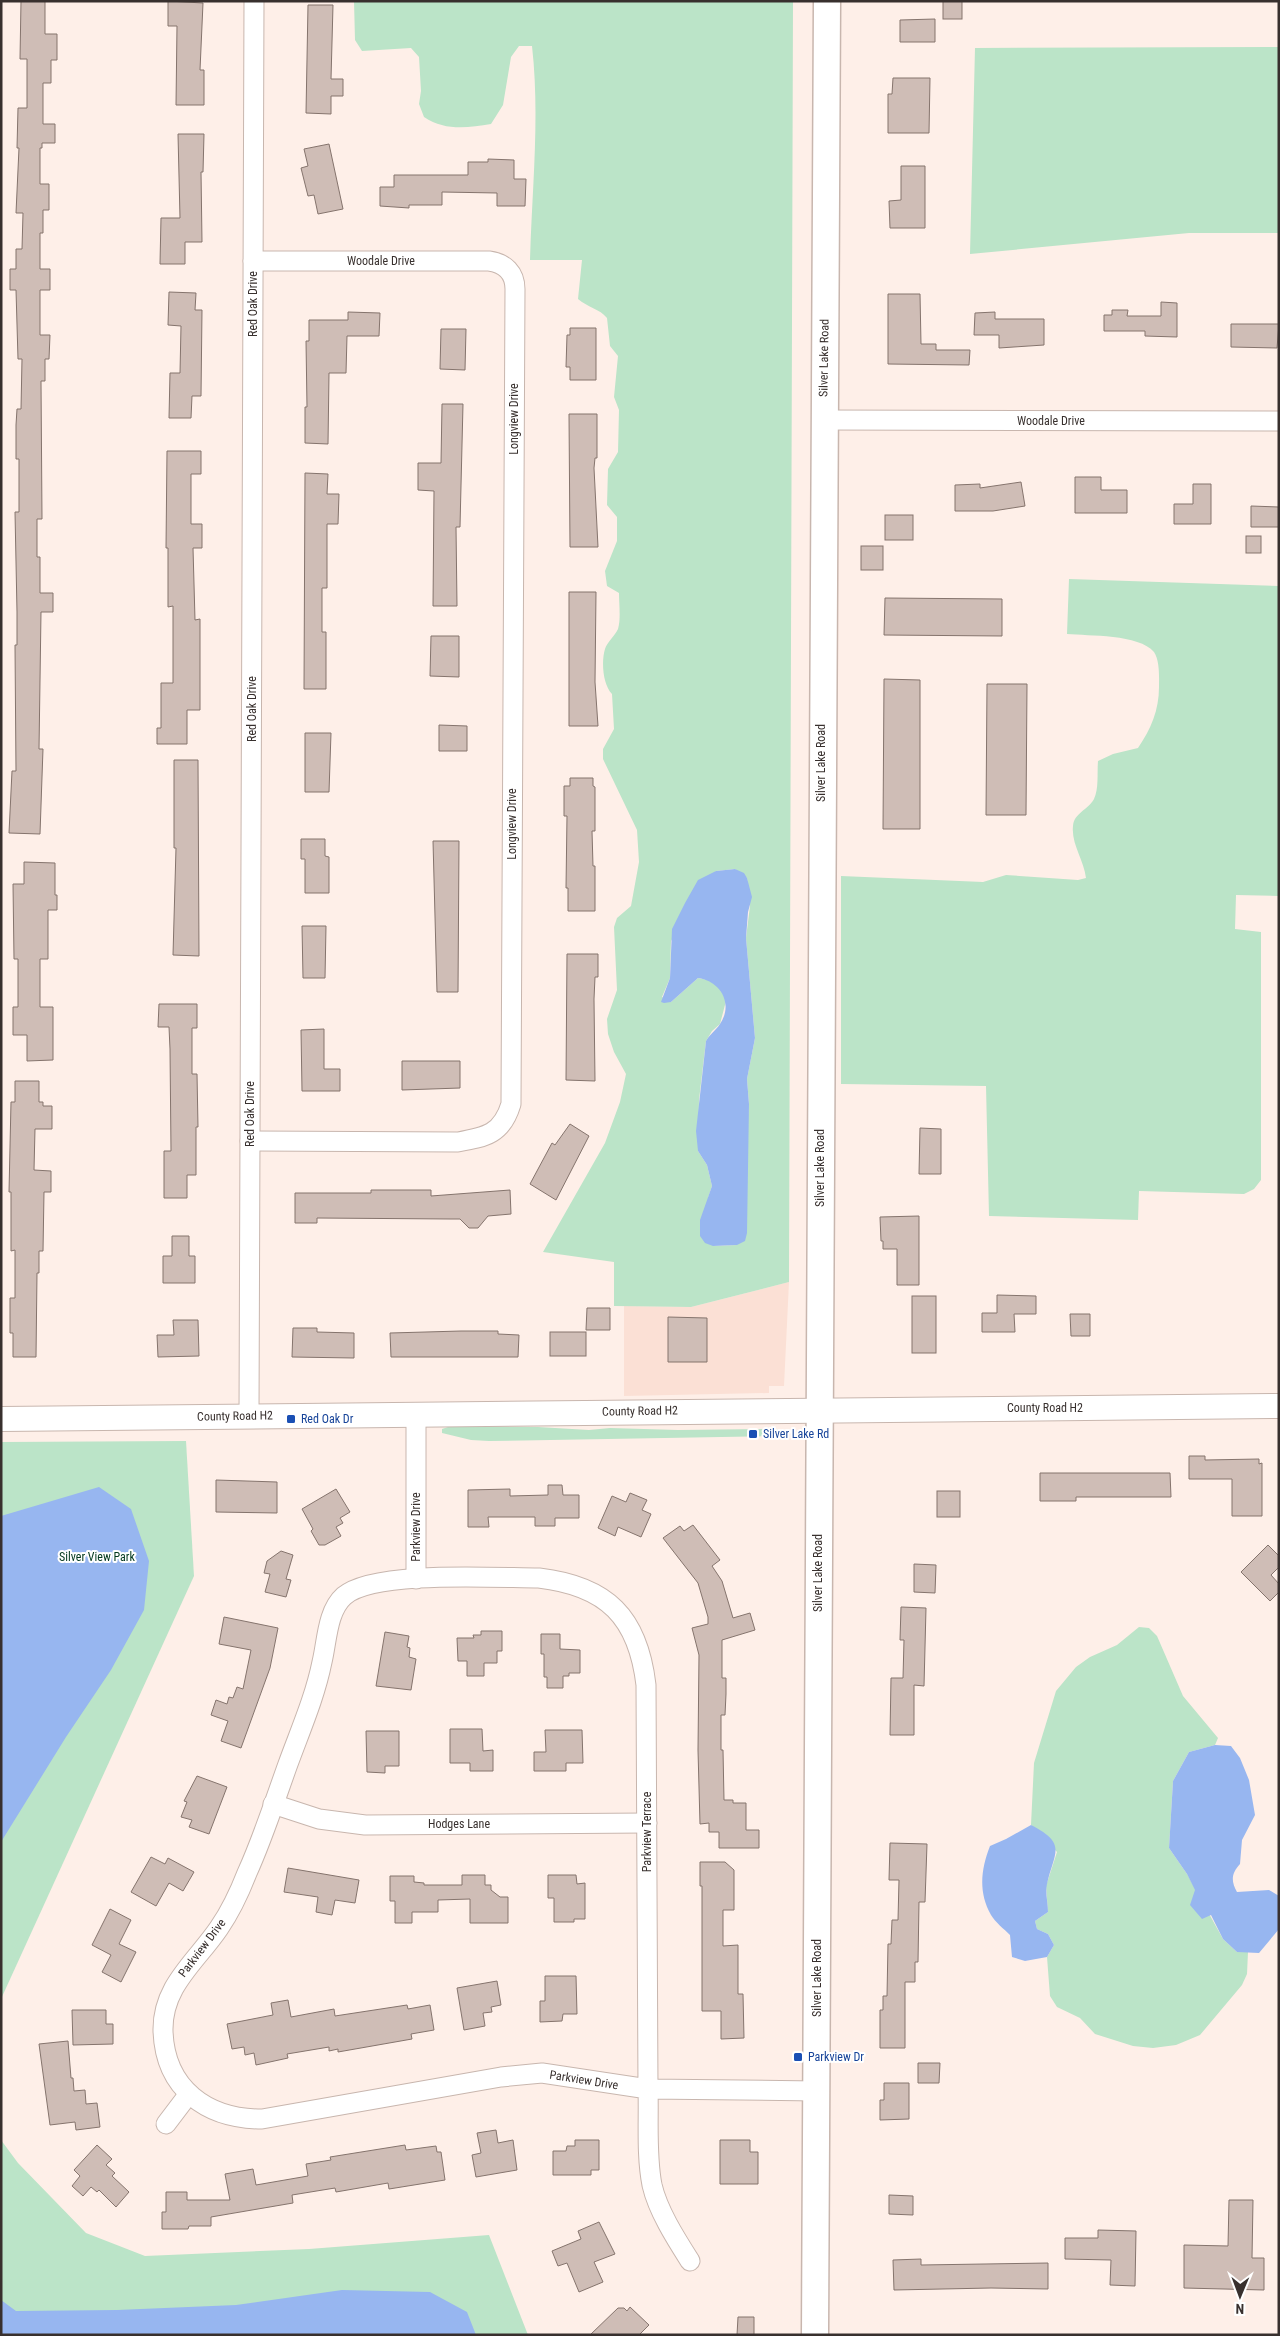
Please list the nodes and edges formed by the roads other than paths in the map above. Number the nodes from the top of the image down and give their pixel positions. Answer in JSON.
{"nodes":[{"id":1,"x":254,"y":1,"type":"edge"},
{"id":2,"x":827,"y":1,"type":"edge"},
{"id":3,"x":253,"y":261,"type":"junction"},
{"id":4,"x":507,"y":268,"type":"joint"},
{"id":5,"x":823,"y":420,"type":"junction"},
{"id":6,"x":1279,"y":421,"type":"edge"},
{"id":7,"x":250,"y":1141,"type":"junction"},
{"id":8,"x":1279,"y":1406,"type":"edge"},
{"id":9,"x":819,"y":1409,"type":"junction"},
{"id":10,"x":416,"y":1414,"type":"junction"},
{"id":11,"x":249,"y":1416,"type":"junction"},
{"id":12,"x":1,"y":1418,"type":"edge"},
{"id":13,"x":416,"y":1579,"type":"junction"},
{"id":14,"x":273,"y":1804,"type":"junction"},
{"id":15,"x":647,"y":1823,"type":"junction"},
{"id":16,"x":648,"y":2089,"type":"junction"},
{"id":17,"x":817,"y":2091,"type":"junction"},
{"id":18,"x":188,"y":2095,"type":"junction"},
{"id":19,"x":166,"y":2124,"type":"dead end"},
{"id":20,"x":690,"y":2261,"type":"dead end"},
{"id":21,"x":815,"y":2335,"type":"edge"}],
"edges":[{"from":1,"to":3,"type":"street","name":"Red Oak Drive"},
{"from":2,"to":5,"type":"main road","name":"Silver Lake Road"},
{"from":3,"to":4,"type":"street","name":"Woodale Drive"},
{"from":3,"to":7,"type":"street","name":"Red Oak Drive"},
{"from":4,"to":7,"type":"street","name":"Longview Drive"},
{"from":5,"to":6,"type":"street","name":"Woodale Drive"},
{"from":5,"to":9,"type":"main road","name":"Silver Lake Road"},
{"from":7,"to":11,"type":"street","name":"Red Oak Drive"},
{"from":8,"to":9,"type":"street","name":"County Road H2"},
{"from":9,"to":10,"type":"street","name":"County Road H2"},
{"from":9,"to":17,"type":"main road","name":"Silver Lake Road"},
{"from":10,"to":11,"type":"street","name":"County Road H2"},
{"from":10,"to":13,"type":"street","name":"Parkview Drive"},
{"from":11,"to":12,"type":"street","name":"County Road H2"},
{"from":13,"to":14,"type":"street","name":"Parkview Drive"},
{"from":13,"to":15,"type":"street","name":"Parkview Terrace"},
{"from":14,"to":15,"type":"street","name":"Hodges Lane"},
{"from":14,"to":18,"type":"street","name":"Parkview Drive"},
{"from":15,"to":16,"type":"street","name":"Parkview Terrace"},
{"from":16,"to":17,"type":"street","name":"Parkview Drive"},
{"from":16,"to":18,"type":"street","name":"Parkview Drive"},
{"from":16,"to":20,"type":"street","name":"Parkview Terrace"},
{"from":17,"to":21,"type":"main road","name":"Silver Lake Road"},
{"from":18,"to":19,"type":"street"}]}
